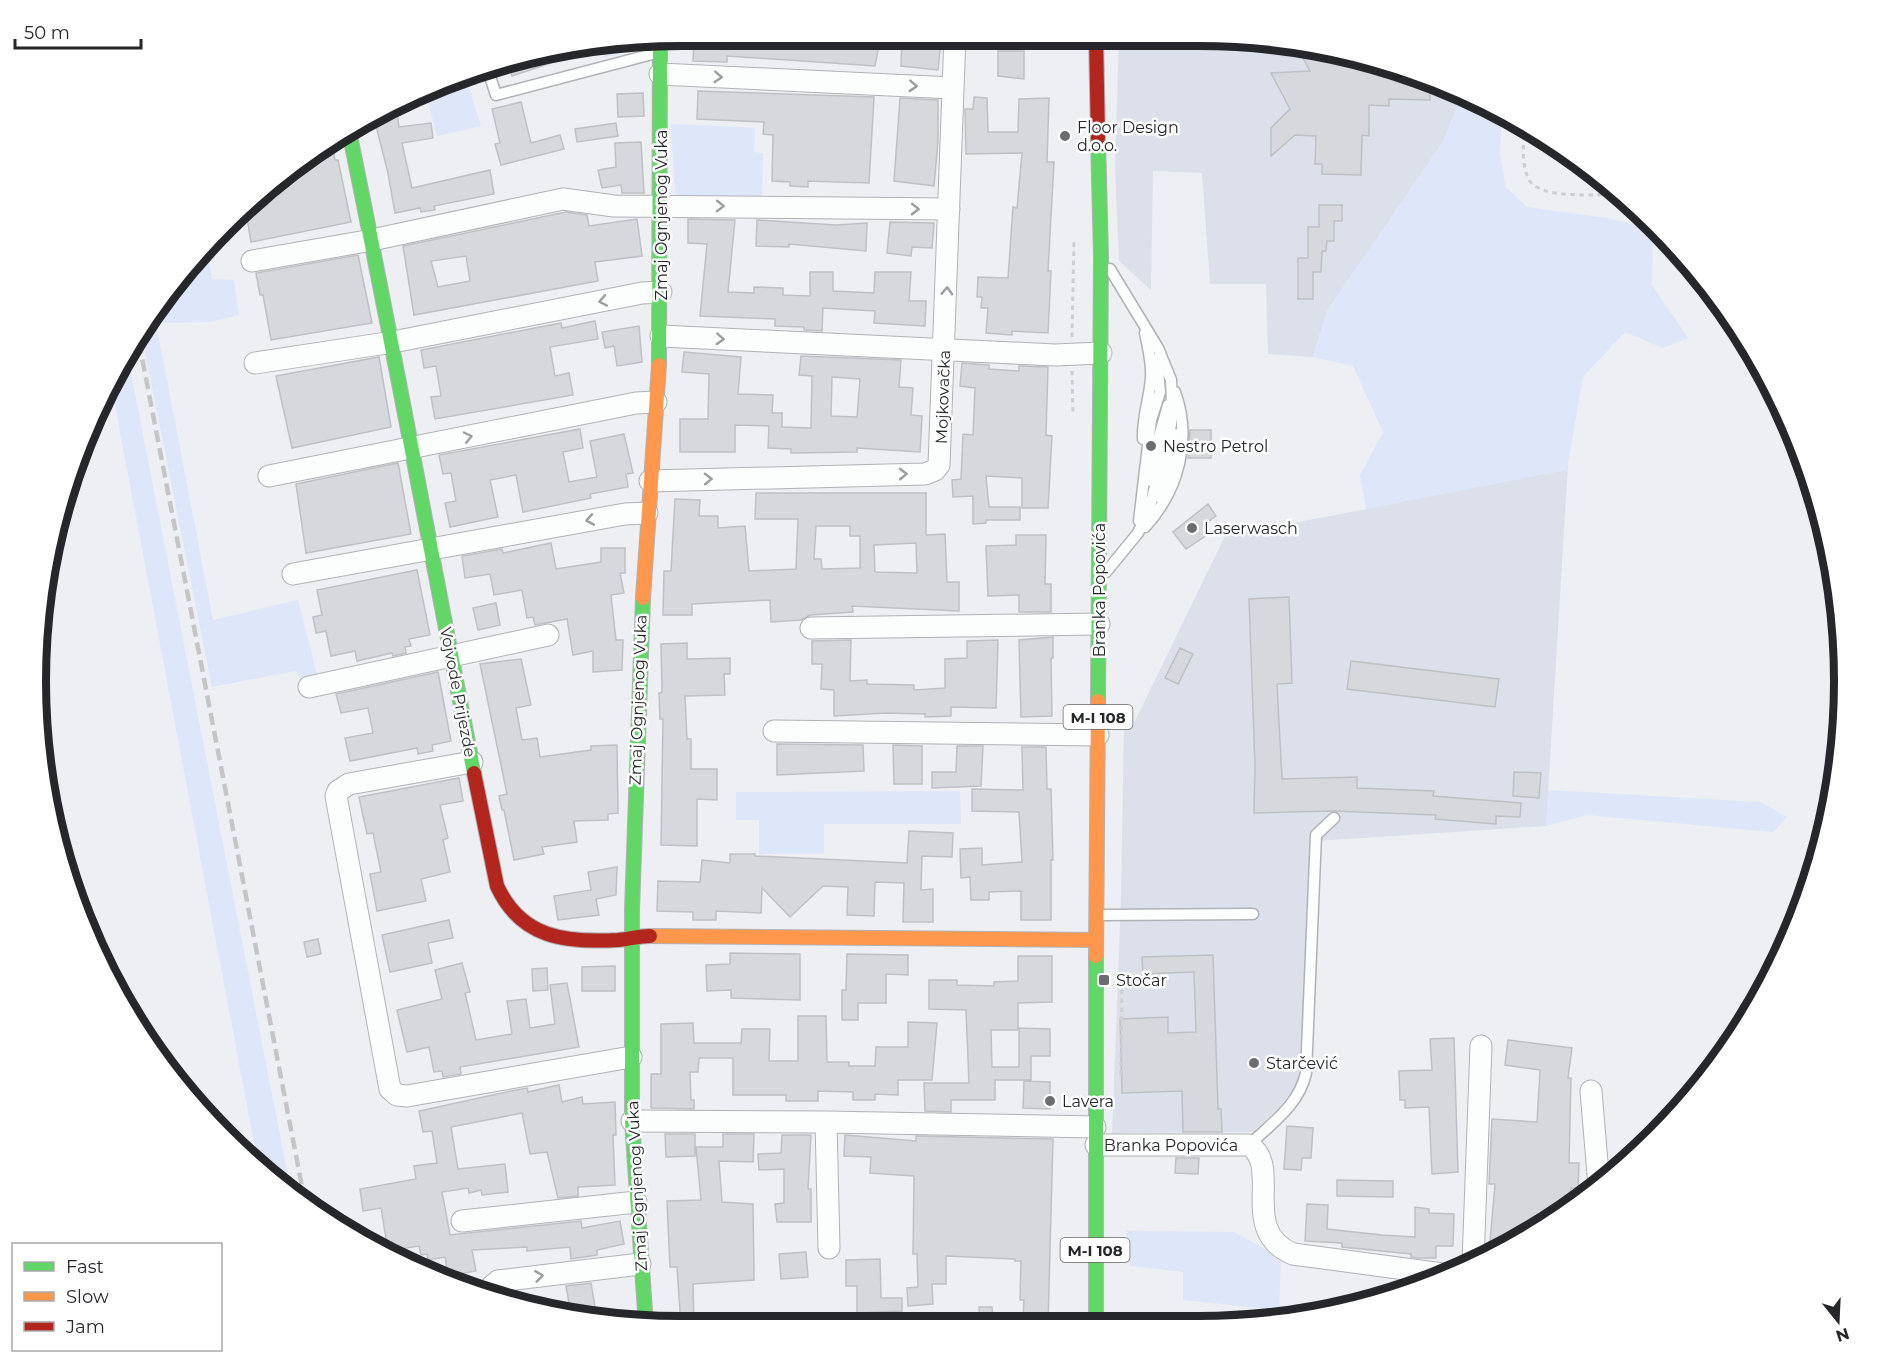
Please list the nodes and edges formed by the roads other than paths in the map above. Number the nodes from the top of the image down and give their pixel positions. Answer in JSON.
{"nodes":[{"id":1,"x":955,"y":47,"type":"edge"},
{"id":2,"x":1096,"y":47,"type":"edge"},
{"id":3,"x":651,"y":48,"type":"edge"},
{"id":4,"x":660,"y":48,"type":"edge"},
{"id":5,"x":660,"y":74,"type":"junction"},
{"id":6,"x":490,"y":76,"type":"edge"},
{"id":7,"x":953,"y":88,"type":"junction"},
{"id":8,"x":351,"y":140,"type":"edge"},
{"id":9,"x":661,"y":206,"type":"junction"},
{"id":10,"x":949,"y":209,"type":"junction"},
{"id":11,"x":372,"y":240,"type":"junction"},
{"id":12,"x":1101,"y":257,"type":"junction"},
{"id":13,"x":252,"y":261,"type":"dead end"},
{"id":14,"x":661,"y":292,"type":"junction"},
{"id":15,"x":1143,"y":321,"type":"junction"},
{"id":16,"x":661,"y":336,"type":"junction"},
{"id":17,"x":393,"y":342,"type":"junction"},
{"id":18,"x":945,"y":349,"type":"junction"},
{"id":19,"x":1101,"y":353,"type":"junction"},
{"id":20,"x":255,"y":363,"type":"dead end"},
{"id":21,"x":1171,"y":380,"type":"junction"},
{"id":22,"x":656,"y":402,"type":"junction"},
{"id":23,"x":411,"y":449,"type":"junction"},
{"id":24,"x":269,"y":476,"type":"dead end"},
{"id":25,"x":650,"y":481,"type":"junction"},
{"id":26,"x":647,"y":513,"type":"junction"},
{"id":27,"x":1138,"y":533,"type":"junction"},
{"id":28,"x":430,"y":549,"type":"junction"},
{"id":29,"x":293,"y":574,"type":"dead end"},
{"id":30,"x":1097,"y":584,"type":"junction"},
{"id":31,"x":1099,"y":624,"type":"junction"},
{"id":32,"x":811,"y":628,"type":"dead end"},
{"id":33,"x":548,"y":635,"type":"dead end"},
{"id":34,"x":452,"y":654,"type":"junction"},
{"id":35,"x":309,"y":687,"type":"dead end"},
{"id":36,"x":774,"y":731,"type":"dead end"},
{"id":37,"x":1098,"y":735,"type":"junction"},
{"id":38,"x":472,"y":762,"type":"junction"},
{"id":39,"x":1334,"y":818,"type":"dead end"},
{"id":40,"x":1253,"y":914,"type":"dead end"},
{"id":41,"x":1097,"y":915,"type":"junction"},
{"id":42,"x":632,"y":938,"type":"junction"},
{"id":43,"x":1096,"y":940,"type":"junction"},
{"id":44,"x":1481,"y":1046,"type":"dead end"},
{"id":45,"x":631,"y":1057,"type":"junction"},
{"id":46,"x":1591,"y":1091,"type":"dead end"},
{"id":47,"x":632,"y":1121,"type":"junction"},
{"id":48,"x":826,"y":1122,"type":"junction"},
{"id":49,"x":1095,"y":1136,"type":"junction"},
{"id":50,"x":1249,"y":1145,"type":"junction"},
{"id":51,"x":1598,"y":1174,"type":"edge"},
{"id":52,"x":636,"y":1202,"type":"junction"},
{"id":53,"x":462,"y":1221,"type":"dead end"},
{"id":54,"x":829,"y":1248,"type":"dead end"},
{"id":55,"x":1473,"y":1254,"type":"edge"},
{"id":56,"x":640,"y":1264,"type":"junction"},
{"id":57,"x":1431,"y":1272,"type":"edge"},
{"id":58,"x":492,"y":1287,"type":"edge"},
{"id":59,"x":645,"y":1315,"type":"edge"},
{"id":60,"x":1096,"y":1316,"type":"edge"}],
"edges":[{"from":1,"to":7,"type":"street","name":"Mojkovačka"},
{"from":2,"to":12,"type":"street","name":"Branka Popovića","number":"M-I 108"},
{"from":3,"to":6,"type":"lane"},
{"from":4,"to":5,"type":"street","name":"Zmaj Ognjenog Vuka"},
{"from":5,"to":7,"type":"street","one_way":true},
{"from":5,"to":9,"type":"street","name":"Zmaj Ognjenog Vuka"},
{"from":7,"to":10,"type":"street","name":"Mojkovačka"},
{"from":8,"to":11,"type":"street","name":"Vojvode Prijezde"},
{"from":9,"to":10,"type":"street","one_way":true},
{"from":9,"to":11,"type":"street"},
{"from":9,"to":14,"type":"street","name":"Zmaj Ognjenog Vuka"},
{"from":18,"to":10,"type":"street","name":"Mojkovačka","one_way":true},
{"from":11,"to":13,"type":"street"},
{"from":11,"to":17,"type":"street","name":"Vojvode Prijezde"},
{"from":12,"to":15,"type":"lane"},
{"from":12,"to":19,"type":"street","name":"Branka Popovića","number":"M-I 108"},
{"from":14,"to":16,"type":"street","name":"Zmaj Ognjenog Vuka"},
{"from":14,"to":17,"type":"street","one_way":true},
{"from":15,"to":21,"type":"lane"},
{"from":15,"to":27,"type":"lane"},
{"from":16,"to":18,"type":"street","one_way":true},
{"from":16,"to":22,"type":"street","name":"Zmaj Ognjenog Vuka"},
{"from":17,"to":20,"type":"street"},
{"from":17,"to":23,"type":"street","name":"Vojvode Prijezde"},
{"from":18,"to":19,"type":"street"},
{"from":25,"to":18,"type":"street","name":"Mojkovačka","one_way":true},
{"from":19,"to":30,"type":"street","name":"Branka Popovića","number":"M-I 108"},
{"from":21,"to":27,"type":"lane"},
{"from":21,"to":27,"type":"lane"},
{"from":23,"to":22,"type":"street","one_way":true},
{"from":22,"to":25,"type":"street","name":"Zmaj Ognjenog Vuka"},
{"from":23,"to":24,"type":"street"},
{"from":23,"to":28,"type":"street","name":"Vojvode Prijezde"},
{"from":25,"to":26,"type":"street","name":"Zmaj Ognjenog Vuka"},
{"from":26,"to":28,"type":"street","one_way":true},
{"from":26,"to":42,"type":"street","name":"Zmaj Ognjenog Vuka"},
{"from":27,"to":30,"type":"lane"},
{"from":28,"to":29,"type":"street"},
{"from":28,"to":34,"type":"street","name":"Vojvode Prijezde"},
{"from":30,"to":31,"type":"street","name":"Branka Popovića","number":"M-I 108"},
{"from":31,"to":32,"type":"street"},
{"from":31,"to":37,"type":"street","name":"Branka Popovića","number":"M-I 108"},
{"from":33,"to":34,"type":"street"},
{"from":34,"to":35,"type":"street"},
{"from":34,"to":38,"type":"street","name":"Vojvode Prijezde"},
{"from":36,"to":37,"type":"street"},
{"from":37,"to":41,"type":"street","name":"Branka Popovića","number":"M-I 108"},
{"from":38,"to":42,"type":"street","name":"Vojvode Prijezde"},
{"from":38,"to":45,"type":"street"},
{"from":39,"to":50,"type":"lane"},
{"from":40,"to":41,"type":"lane"},
{"from":41,"to":43,"type":"street","name":"Branka Popovića","number":"M-I 108"},
{"from":42,"to":43,"type":"street","name":"Vojvode Prijezde"},
{"from":42,"to":45,"type":"street","name":"Zmaj Ognjenog Vuka"},
{"from":43,"to":49,"type":"street","name":"Branka Popovića","number":"M-I 108"},
{"from":44,"to":55,"type":"street"},
{"from":45,"to":47,"type":"street","name":"Zmaj Ognjenog Vuka"},
{"from":46,"to":51,"type":"street"},
{"from":47,"to":48,"type":"street"},
{"from":47,"to":52,"type":"street","name":"Zmaj Ognjenog Vuka"},
{"from":48,"to":49,"type":"street"},
{"from":48,"to":54,"type":"street"},
{"from":49,"to":50,"type":"street","name":"Branka Popovića"},
{"from":49,"to":60,"type":"street","name":"Branka Popovića","number":"M-I 108"},
{"from":50,"to":57,"type":"street","name":"Branka Popovića"},
{"from":52,"to":53,"type":"street"},
{"from":52,"to":56,"type":"street","name":"Zmaj Ognjenog Vuka"},
{"from":58,"to":56,"type":"street","one_way":true},
{"from":56,"to":59,"type":"street","name":"Zmaj Ognjenog Vuka"}]}
